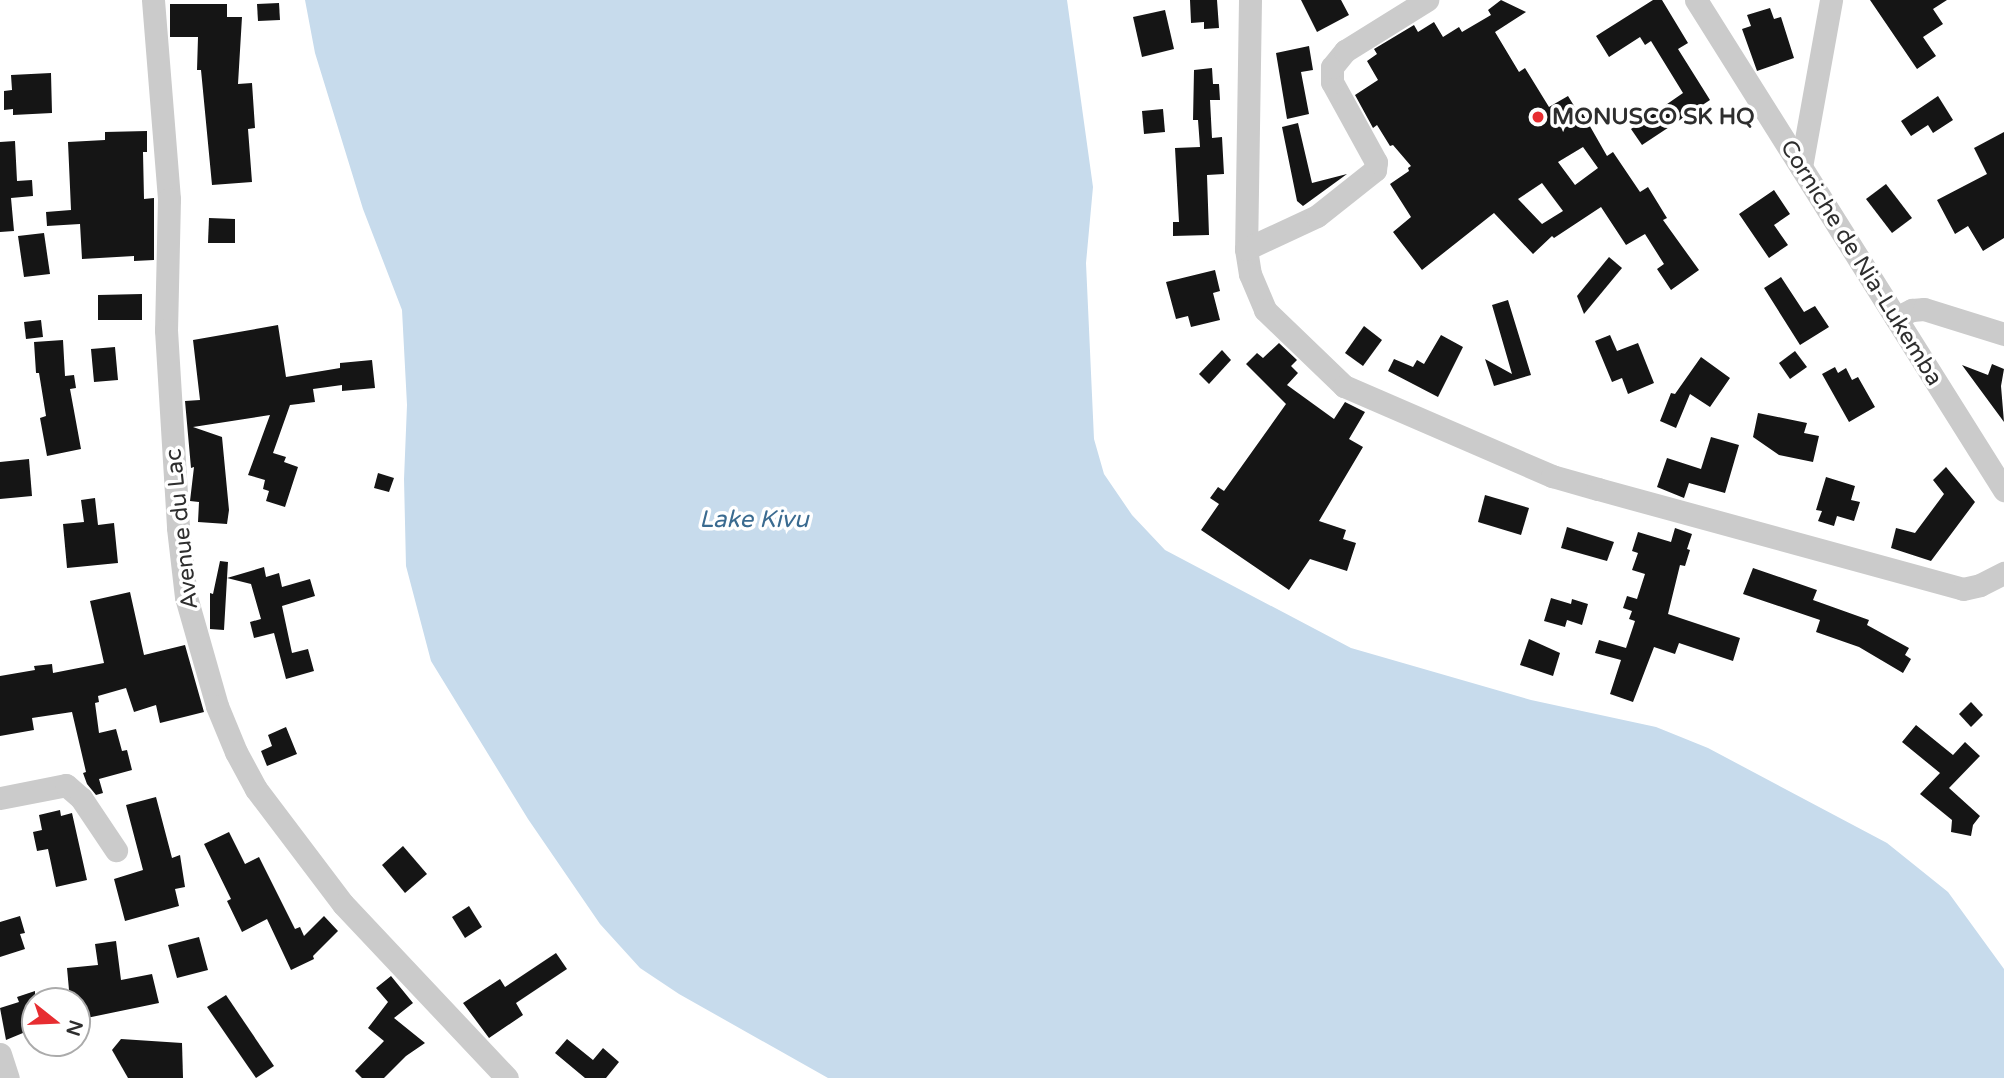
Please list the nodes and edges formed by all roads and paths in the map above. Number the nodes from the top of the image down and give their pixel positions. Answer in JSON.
{"nodes":[{"id":1,"x":153,"y":0,"type":"edge"},
{"id":2,"x":1250,"y":0,"type":"edge"},
{"id":3,"x":1427,"y":0,"type":"edge"},
{"id":4,"x":1696,"y":0,"type":"edge"},
{"id":5,"x":1831,"y":0,"type":"edge"},
{"id":6,"x":1801,"y":167,"type":"junction"},
{"id":7,"x":1246,"y":249,"type":"junction"},
{"id":8,"x":1896,"y":318,"type":"junction"},
{"id":9,"x":2004,"y":334,"type":"edge"},
{"id":10,"x":2004,"y":490,"type":"edge"},
{"id":11,"x":2004,"y":573,"type":"edge"},
{"id":12,"x":0,"y":799,"type":"edge"},
{"id":13,"x":116,"y":850,"type":"dead end"},
{"id":14,"x":0,"y":1054,"type":"edge"},
{"id":15,"x":8,"y":1078,"type":"edge"},
{"id":16,"x":506,"y":1078,"type":"edge"}],
"edges":[{"from":1,"to":16,"type":"street","name":"Avenue du Lac"},
{"from":2,"to":7,"type":"street"},
{"from":3,"to":7,"type":"street"},
{"from":4,"to":6,"type":"street","name":"Corniche de Nia-Lukemba"},
{"from":5,"to":6,"type":"street"},
{"from":6,"to":8,"type":"street","name":"Corniche de Nia-Lukemba"},
{"from":7,"to":11,"type":"street"},
{"from":8,"to":9,"type":"street"},
{"from":8,"to":10,"type":"street","name":"Corniche de Nia-Lukemba"},
{"from":12,"to":13,"type":"street"},
{"from":14,"to":15,"type":"street"}]}
